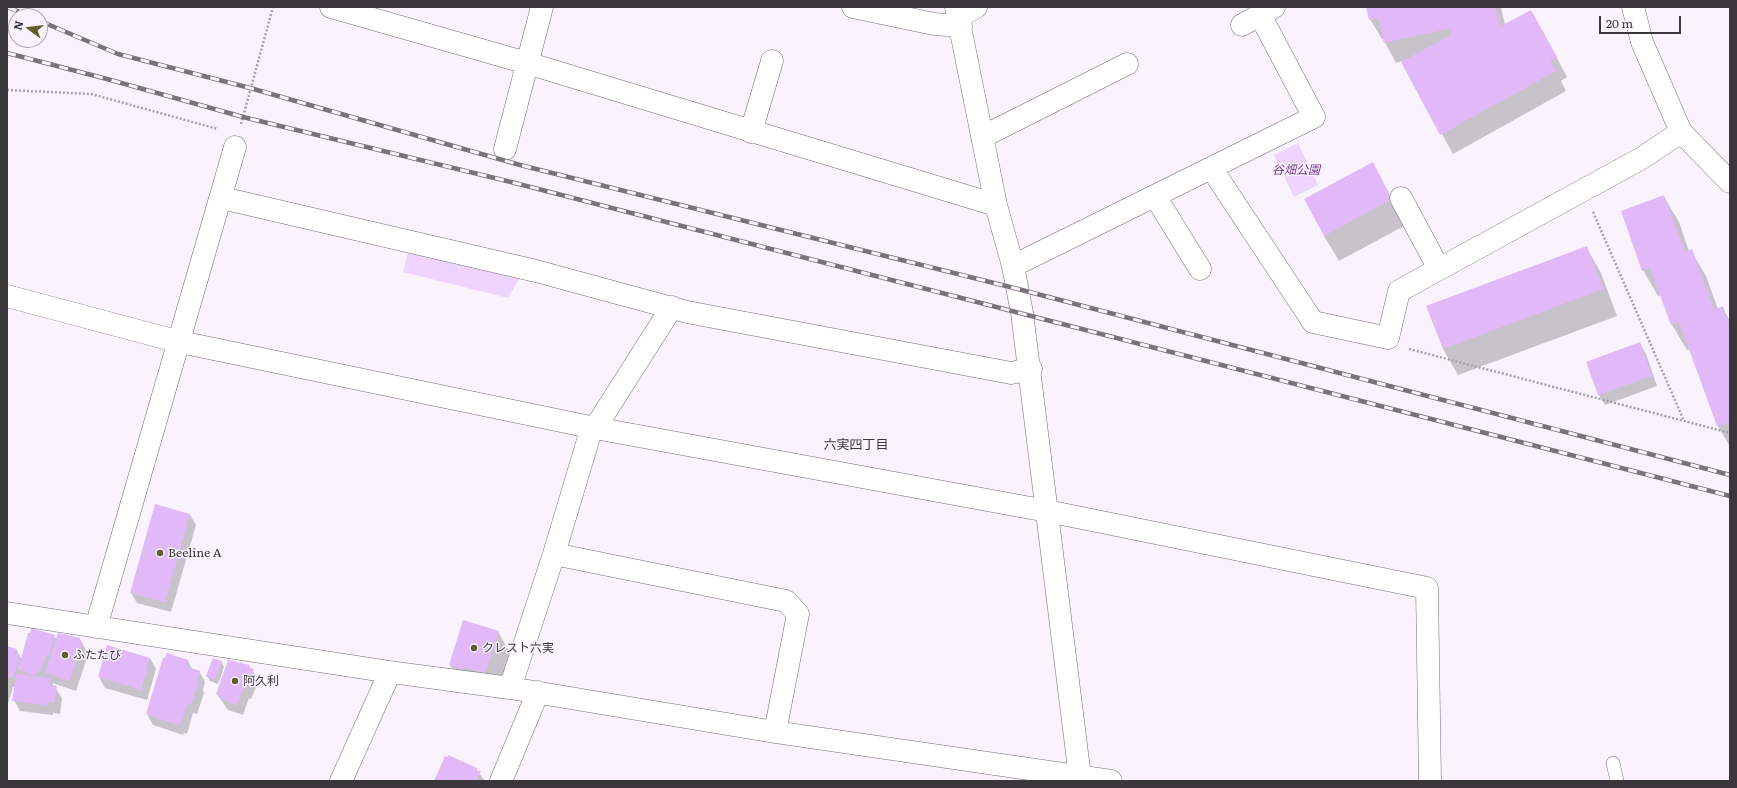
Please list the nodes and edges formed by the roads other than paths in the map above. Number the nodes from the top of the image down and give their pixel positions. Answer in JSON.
{"nodes":[{"id":1,"x":331,"y":7,"type":"edge"},
{"id":2,"x":542,"y":7,"type":"edge"},
{"id":3,"x":853,"y":7,"type":"edge"},
{"id":4,"x":1633,"y":7,"type":"edge"},
{"id":5,"x":962,"y":14,"type":"edge"},
{"id":6,"x":1259,"y":16,"type":"edge"},
{"id":7,"x":772,"y":61,"type":"dead end"},
{"id":8,"x":527,"y":63,"type":"junction"},
{"id":9,"x":1127,"y":64,"type":"dead end"},
{"id":10,"x":751,"y":132,"type":"junction"},
{"id":11,"x":1681,"y":132,"type":"junction"},
{"id":12,"x":982,"y":137,"type":"junction"},
{"id":13,"x":235,"y":147,"type":"road end"},
{"id":14,"x":505,"y":149,"type":"dead end"},
{"id":15,"x":1212,"y":169,"type":"junction"},
{"id":16,"x":1730,"y":182,"type":"edge"},
{"id":17,"x":1155,"y":196,"type":"junction"},
{"id":18,"x":222,"y":198,"type":"junction"},
{"id":19,"x":1401,"y":198,"type":"dead end"},
{"id":20,"x":996,"y":205,"type":"junction"},
{"id":21,"x":1013,"y":266,"type":"junction"},
{"id":22,"x":1200,"y":269,"type":"dead end"},
{"id":23,"x":1439,"y":269,"type":"junction"},
{"id":24,"x":7,"y":296,"type":"edge"},
{"id":25,"x":672,"y":307,"type":"junction"},
{"id":26,"x":180,"y":342,"type":"junction"},
{"id":27,"x":1030,"y":368,"type":"junction"},
{"id":28,"x":593,"y":427,"type":"junction"},
{"id":29,"x":1047,"y":511,"type":"junction"},
{"id":30,"x":554,"y":554,"type":"junction"},
{"id":31,"x":7,"y":613,"type":"edge"},
{"id":32,"x":96,"y":627,"type":"junction"},
{"id":33,"x":390,"y":672,"type":"junction"},
{"id":34,"x":510,"y":688,"type":"junction"},
{"id":35,"x":538,"y":692,"type":"junction"},
{"id":36,"x":775,"y":732,"type":"junction"},
{"id":37,"x":1613,"y":763,"type":"dead end"},
{"id":38,"x":1080,"y":776,"type":"junction"},
{"id":39,"x":341,"y":781,"type":"edge"},
{"id":40,"x":501,"y":781,"type":"edge"},
{"id":41,"x":1111,"y":781,"type":"edge"},
{"id":42,"x":1430,"y":781,"type":"edge"},
{"id":43,"x":1617,"y":781,"type":"edge"}],
"edges":[{"from":1,"to":8,"type":"street"},
{"from":2,"to":8,"type":"street"},
{"from":3,"to":5,"type":"street"},
{"from":4,"to":11,"type":"street"},
{"from":5,"to":12,"type":"street"},
{"from":6,"to":15,"type":"street"},
{"from":7,"to":10,"type":"street"},
{"from":8,"to":10,"type":"street"},
{"from":8,"to":14,"type":"street"},
{"from":9,"to":12,"type":"street"},
{"from":10,"to":20,"type":"street"},
{"from":11,"to":16,"type":"street"},
{"from":11,"to":23,"type":"street"},
{"from":12,"to":20,"type":"street"},
{"from":13,"to":18,"type":"street"},
{"from":15,"to":17,"type":"street"},
{"from":15,"to":23,"type":"street"},
{"from":17,"to":21,"type":"street"},
{"from":17,"to":22,"type":"street"},
{"from":18,"to":25,"type":"street"},
{"from":18,"to":26,"type":"street"},
{"from":19,"to":23,"type":"street"},
{"from":20,"to":21,"type":"street"},
{"from":21,"to":27,"type":"street"},
{"from":24,"to":26,"type":"street"},
{"from":25,"to":27,"type":"street"},
{"from":25,"to":28,"type":"street"},
{"from":26,"to":28,"type":"street"},
{"from":26,"to":32,"type":"street"},
{"from":27,"to":29,"type":"street"},
{"from":28,"to":29,"type":"street"},
{"from":28,"to":30,"type":"street"},
{"from":29,"to":38,"type":"street"},
{"from":29,"to":42,"type":"street"},
{"from":30,"to":34,"type":"street"},
{"from":30,"to":36,"type":"street"},
{"from":31,"to":32,"type":"street"},
{"from":32,"to":33,"type":"street"},
{"from":33,"to":34,"type":"street"},
{"from":33,"to":39,"type":"street"},
{"from":34,"to":35,"type":"street"},
{"from":35,"to":36,"type":"street"},
{"from":35,"to":40,"type":"street"},
{"from":36,"to":38,"type":"street"},
{"from":37,"to":43,"type":"lane"},
{"from":38,"to":41,"type":"street"}]}
